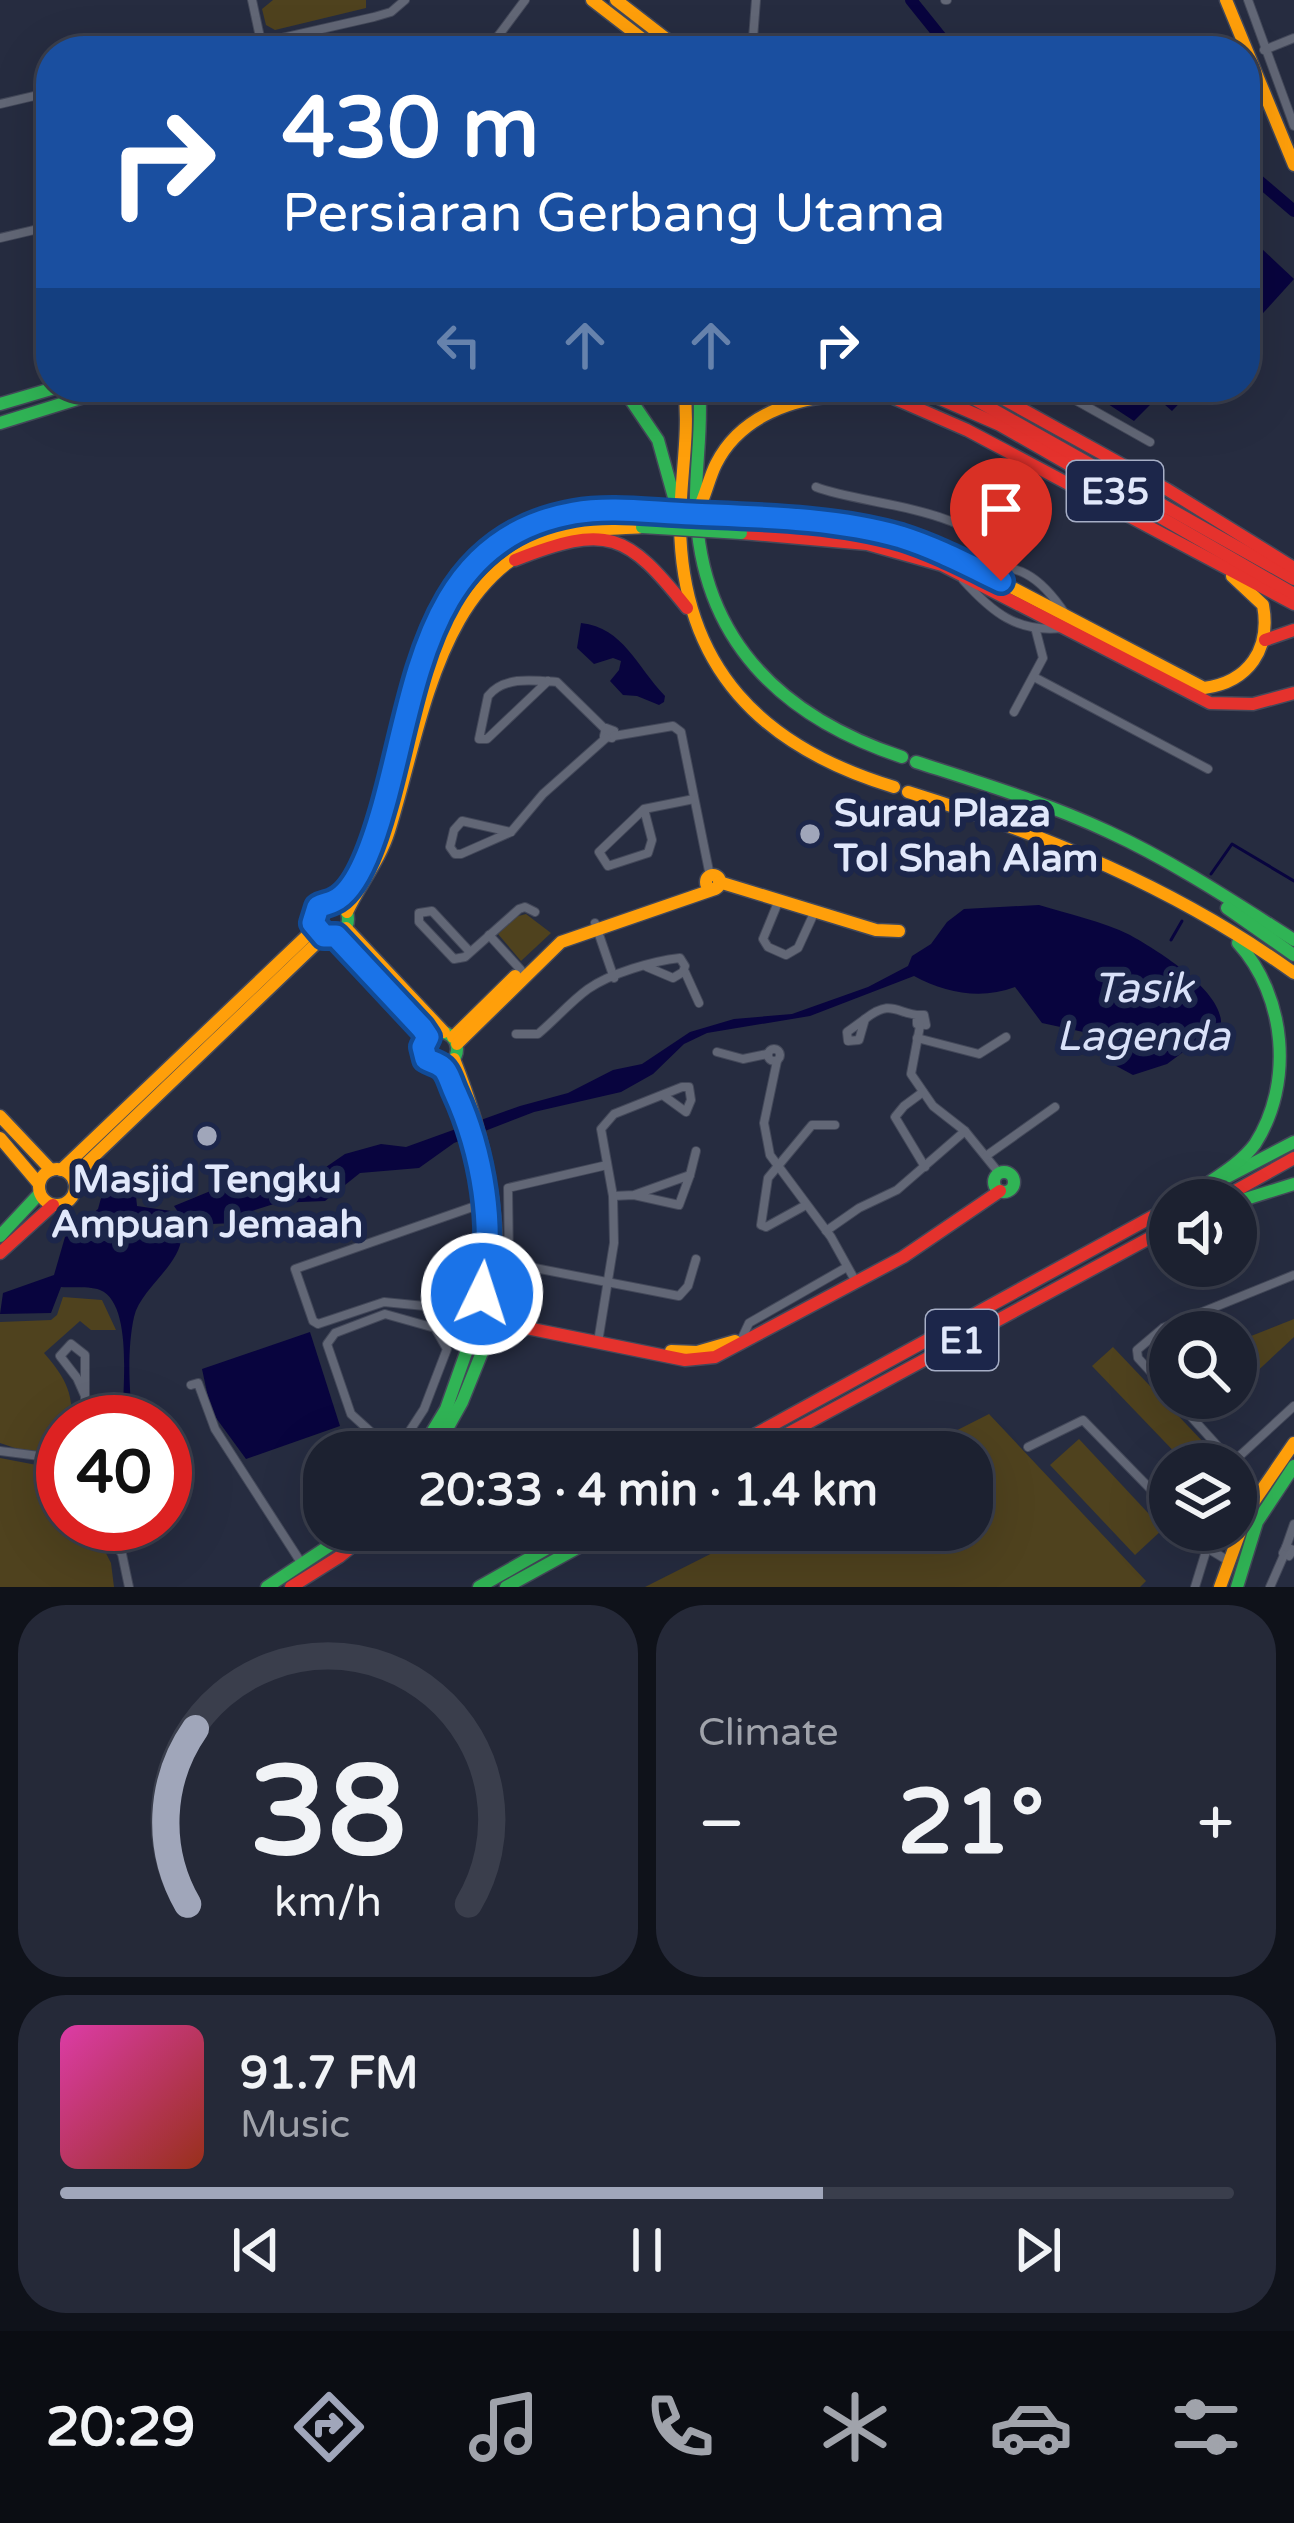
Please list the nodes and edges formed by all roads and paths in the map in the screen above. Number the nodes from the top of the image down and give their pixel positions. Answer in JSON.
{"nodes":[{"id":1,"x":252,"y":0,"type":"edge"},
{"id":2,"x":391,"y":0,"type":"edge"},
{"id":3,"x":405,"y":0,"type":"edge"},
{"id":4,"x":525,"y":0,"type":"edge"},
{"id":5,"x":592,"y":0,"type":"edge"},
{"id":6,"x":616,"y":0,"type":"edge"},
{"id":7,"x":756,"y":0,"type":"edge"},
{"id":8,"x":1226,"y":0,"type":"edge"},
{"id":9,"x":1248,"y":0,"type":"edge"},
{"id":10,"x":384,"y":14,"type":"junction"},
{"id":11,"x":260,"y":36,"type":"edge"},
{"id":12,"x":303,"y":36,"type":"edge"},
{"id":13,"x":498,"y":36,"type":"edge"},
{"id":14,"x":639,"y":36,"type":"edge"},
{"id":15,"x":663,"y":36,"type":"edge"},
{"id":16,"x":753,"y":36,"type":"edge"},
{"id":17,"x":1241,"y":36,"type":"edge"},
{"id":18,"x":1260,"y":36,"type":"edge"},
{"id":19,"x":1260,"y":38,"type":"edge"},
{"id":20,"x":1294,"y":38,"type":"edge"},
{"id":21,"x":1264,"y":50,"type":"junction"},
{"id":22,"x":1260,"y":82,"type":"edge"},
{"id":23,"x":36,"y":96,"type":"edge"},
{"id":24,"x":0,"y":104,"type":"edge"},
{"id":25,"x":1290,"y":106,"type":"edge"},
{"id":26,"x":1294,"y":126,"type":"edge"},
{"id":27,"x":1294,"y":165,"type":"edge"},
{"id":28,"x":36,"y":230,"type":"edge"},
{"id":29,"x":0,"y":238,"type":"edge"},
{"id":30,"x":36,"y":393,"type":"edge"},
{"id":31,"x":65,"y":402,"type":"edge"},
{"id":32,"x":635,"y":402,"type":"edge"},
{"id":33,"x":686,"y":402,"type":"edge"},
{"id":34,"x":703,"y":402,"type":"edge"},
{"id":35,"x":802,"y":402,"type":"edge"},
{"id":36,"x":869,"y":402,"type":"edge"},
{"id":37,"x":903,"y":402,"type":"edge"},
{"id":38,"x":949,"y":402,"type":"edge"},
{"id":39,"x":981,"y":402,"type":"edge"},
{"id":40,"x":1009,"y":402,"type":"edge"},
{"id":41,"x":1079,"y":402,"type":"edge"},
{"id":42,"x":0,"y":404,"type":"edge"},
{"id":43,"x":52,"y":406,"type":"junction"},
{"id":44,"x":930,"y":414,"type":"junction"},
{"id":45,"x":0,"y":423,"type":"edge"},
{"id":46,"x":0,"y":435,"type":"edge"},
{"id":47,"x":1150,"y":442,"type":"dead end"},
{"id":48,"x":816,"y":487,"type":"dead end"},
{"id":49,"x":696,"y":512,"type":"junction"},
{"id":50,"x":680,"y":518,"type":"junction"},
{"id":51,"x":642,"y":519,"type":"junction"},
{"id":52,"x":515,"y":560,"type":"junction"},
{"id":53,"x":1000,"y":564,"type":"junction"},
{"id":54,"x":962,"y":568,"type":"junction"},
{"id":55,"x":1294,"y":568,"type":"edge"},
{"id":56,"x":1228,"y":572,"type":"junction"},
{"id":57,"x":1294,"y":579,"type":"edge"},
{"id":58,"x":1294,"y":594,"type":"edge"},
{"id":59,"x":1294,"y":604,"type":"edge"},
{"id":60,"x":691,"y":611,"type":"junction"},
{"id":61,"x":1065,"y":621,"type":"junction"},
{"id":62,"x":1294,"y":630,"type":"edge"},
{"id":63,"x":1036,"y":631,"type":"junction"},
{"id":64,"x":1265,"y":640,"type":"junction"},
{"id":65,"x":1034,"y":677,"type":"junction"},
{"id":66,"x":548,"y":681,"type":"junction"},
{"id":67,"x":1294,"y":693,"type":"edge"},
{"id":68,"x":1014,"y":712,"type":"dead end"},
{"id":69,"x":608,"y":734,"type":"junction"},
{"id":70,"x":1208,"y":769,"type":"dead end"},
{"id":71,"x":694,"y":799,"type":"junction"},
{"id":72,"x":644,"y":809,"type":"junction"},
{"id":73,"x":512,"y":832,"type":"junction"},
{"id":74,"x":1198,"y":880,"type":"junction"},
{"id":75,"x":712,"y":882,"type":"junction"},
{"id":76,"x":779,"y":900,"type":"junction"},
{"id":77,"x":334,"y":902,"type":"junction"},
{"id":78,"x":815,"y":911,"type":"junction"},
{"id":79,"x":346,"y":912,"type":"junction"},
{"id":80,"x":535,"y":912,"type":"dead end"},
{"id":81,"x":1208,"y":915,"type":"junction"},
{"id":82,"x":596,"y":927,"type":"junction"},
{"id":83,"x":899,"y":931,"type":"dead end"},
{"id":84,"x":330,"y":932,"type":"junction"},
{"id":85,"x":489,"y":935,"type":"junction"},
{"id":86,"x":1294,"y":940,"type":"edge"},
{"id":87,"x":470,"y":952,"type":"junction"},
{"id":88,"x":1294,"y":955,"type":"edge"},
{"id":89,"x":647,"y":967,"type":"junction"},
{"id":90,"x":521,"y":970,"type":"junction"},
{"id":91,"x":684,"y":970,"type":"junction"},
{"id":92,"x":1294,"y":973,"type":"edge"},
{"id":93,"x":614,"y":978,"type":"junction"},
{"id":94,"x":699,"y":1003,"type":"dead end"},
{"id":95,"x":865,"y":1018,"type":"dead end"},
{"id":96,"x":516,"y":1034,"type":"dead end"},
{"id":97,"x":428,"y":1037,"type":"junction"},
{"id":98,"x":1006,"y":1037,"type":"dead end"},
{"id":99,"x":451,"y":1038,"type":"junction"},
{"id":100,"x":917,"y":1038,"type":"junction"},
{"id":101,"x":717,"y":1052,"type":"dead end"},
{"id":102,"x":448,"y":1063,"type":"junction"},
{"id":103,"x":923,"y":1092,"type":"junction"},
{"id":104,"x":664,"y":1096,"type":"junction"},
{"id":105,"x":1055,"y":1107,"type":"dead end"},
{"id":106,"x":0,"y":1116,"type":"edge"},
{"id":107,"x":835,"y":1125,"type":"dead end"},
{"id":108,"x":965,"y":1131,"type":"junction"},
{"id":109,"x":0,"y":1138,"type":"edge"},
{"id":110,"x":1294,"y":1142,"type":"edge"},
{"id":111,"x":696,"y":1151,"type":"dead end"},
{"id":112,"x":986,"y":1156,"type":"junction"},
{"id":113,"x":484,"y":1157,"type":"junction"},
{"id":114,"x":1294,"y":1158,"type":"edge"},
{"id":115,"x":608,"y":1165,"type":"junction"},
{"id":116,"x":776,"y":1167,"type":"junction"},
{"id":117,"x":925,"y":1167,"type":"junction"},
{"id":118,"x":56,"y":1170,"type":"junction"},
{"id":119,"x":690,"y":1175,"type":"junction"},
{"id":120,"x":1211,"y":1179,"type":"edge"},
{"id":121,"x":1223,"y":1179,"type":"edge"},
{"id":122,"x":1256,"y":1179,"type":"edge"},
{"id":123,"x":998,"y":1182,"type":"joint"},
{"id":124,"x":75,"y":1184,"type":"junction"},
{"id":125,"x":1294,"y":1184,"type":"edge"},
{"id":126,"x":40,"y":1188,"type":"junction"},
{"id":127,"x":634,"y":1195,"type":"junction"},
{"id":128,"x":1257,"y":1195,"type":"edge"},
{"id":129,"x":613,"y":1196,"type":"junction"},
{"id":130,"x":484,"y":1203,"type":"junction"},
{"id":131,"x":53,"y":1205,"type":"junction"},
{"id":132,"x":806,"y":1205,"type":"junction"},
{"id":133,"x":1149,"y":1219,"type":"edge"},
{"id":134,"x":826,"y":1232,"type":"junction"},
{"id":135,"x":0,"y":1236,"type":"edge"},
{"id":136,"x":1149,"y":1240,"type":"edge"},
{"id":137,"x":0,"y":1253,"type":"edge"},
{"id":138,"x":696,"y":1258,"type":"dead end"},
{"id":139,"x":1294,"y":1275,"type":"edge"},
{"id":140,"x":852,"y":1276,"type":"junction"},
{"id":141,"x":610,"y":1282,"type":"junction"},
{"id":142,"x":476,"y":1297,"type":"junction"},
{"id":143,"x":497,"y":1299,"type":"junction"},
{"id":144,"x":398,"y":1301,"type":"junction"},
{"id":145,"x":439,"y":1308,"type":"junction"},
{"id":146,"x":1205,"y":1311,"type":"edge"},
{"id":147,"x":396,"y":1315,"type":"junction"},
{"id":148,"x":498,"y":1325,"type":"junction"},
{"id":149,"x":470,"y":1331,"type":"junction"},
{"id":150,"x":598,"y":1340,"type":"junction"},
{"id":151,"x":1149,"y":1340,"type":"edge"},
{"id":152,"x":1149,"y":1370,"type":"edge"},
{"id":153,"x":191,"y":1385,"type":"dead end"},
{"id":154,"x":85,"y":1396,"type":"joint"},
{"id":155,"x":1294,"y":1406,"type":"edge"},
{"id":156,"x":1193,"y":1419,"type":"edge"},
{"id":157,"x":370,"y":1431,"type":"edge"},
{"id":158,"x":409,"y":1431,"type":"edge"},
{"id":159,"x":432,"y":1431,"type":"edge"},
{"id":160,"x":446,"y":1431,"type":"edge"},
{"id":161,"x":761,"y":1431,"type":"edge"},
{"id":162,"x":793,"y":1431,"type":"edge"},
{"id":163,"x":1215,"y":1443,"type":"edge"},
{"id":164,"x":1256,"y":1443,"type":"edge"},
{"id":165,"x":1294,"y":1444,"type":"edge"},
{"id":166,"x":1028,"y":1447,"type":"dead end"},
{"id":167,"x":0,"y":1450,"type":"edge"},
{"id":168,"x":36,"y":1455,"type":"edge"},
{"id":169,"x":1294,"y":1466,"type":"edge"},
{"id":170,"x":1149,"y":1488,"type":"edge"},
{"id":171,"x":1257,"y":1493,"type":"edge"},
{"id":172,"x":1294,"y":1524,"type":"edge"},
{"id":173,"x":120,"y":1551,"type":"edge"},
{"id":174,"x":324,"y":1551,"type":"edge"},
{"id":175,"x":347,"y":1551,"type":"edge"},
{"id":176,"x":542,"y":1551,"type":"edge"},
{"id":177,"x":572,"y":1551,"type":"edge"},
{"id":178,"x":1206,"y":1551,"type":"edge"},
{"id":179,"x":1212,"y":1551,"type":"edge"},
{"id":180,"x":1231,"y":1551,"type":"edge"},
{"id":181,"x":1289,"y":1551,"type":"edge"},
{"id":182,"x":1227,"y":1560,"type":"junction"},
{"id":183,"x":303,"y":1566,"type":"junction"},
{"id":184,"x":129,"y":1587,"type":"edge"},
{"id":185,"x":267,"y":1587,"type":"edge"},
{"id":186,"x":291,"y":1587,"type":"edge"},
{"id":187,"x":479,"y":1587,"type":"edge"},
{"id":188,"x":506,"y":1587,"type":"edge"},
{"id":189,"x":1195,"y":1587,"type":"edge"},
{"id":190,"x":1220,"y":1587,"type":"edge"},
{"id":191,"x":1237,"y":1587,"type":"edge"},
{"id":192,"x":1270,"y":1587,"type":"edge"}],
"edges":[{"from":1,"to":11,"type":"street"},
{"from":2,"to":10,"type":"street"},
{"from":3,"to":10,"type":"street"},
{"from":4,"to":13,"type":"street"},
{"from":5,"to":14,"type":"main road"},
{"from":6,"to":15,"type":"main road"},
{"from":7,"to":16,"type":"street"},
{"from":8,"to":17,"type":"main road"},
{"from":9,"to":18,"type":"street"},
{"from":10,"to":12,"type":"street"},
{"from":19,"to":21,"type":"street"},
{"from":20,"to":21,"type":"street"},
{"from":21,"to":25,"type":"street"},
{"from":22,"to":27,"type":"main road"},
{"from":23,"to":24,"type":"street"},
{"from":25,"to":26,"type":"street"},
{"from":28,"to":29,"type":"street"},
{"from":30,"to":42,"type":"main road"},
{"from":31,"to":43,"type":"main road"},
{"from":32,"to":50,"type":"main road"},
{"from":33,"to":50,"type":"main road"},
{"from":34,"to":49,"type":"main road"},
{"from":35,"to":49,"type":"main road"},
{"from":36,"to":44,"type":"main road"},
{"from":37,"to":44,"type":"main road"},
{"from":38,"to":58,"type":"main road","number":"E35"},
{"from":39,"to":57,"type":"main road","number":"E35"},
{"from":40,"to":55,"type":"main road"},
{"from":41,"to":47,"type":"street"},
{"from":43,"to":45,"type":"main road"},
{"from":43,"to":46,"type":"main road"},
{"from":44,"to":56,"type":"main road"},
{"from":48,"to":53,"type":"street"},
{"from":49,"to":74,"type":"main road"},
{"from":50,"to":60,"type":"main road"},
{"from":51,"to":52,"type":"main road"},
{"from":51,"to":54,"type":"main road","bridge":true},
{"from":51,"to":54,"type":"main road","bridge":true},
{"from":51,"to":77,"type":"main road"},
{"from":52,"to":60,"type":"main road"},
{"from":52,"to":79,"type":"main road"},
{"from":53,"to":54,"type":"street"},
{"from":53,"to":61,"type":"street"},
{"from":54,"to":61,"type":"main road"},
{"from":54,"to":63,"type":"street"},
{"from":56,"to":59,"type":"main road"},
{"from":56,"to":64,"type":"main road"},
{"from":60,"to":81,"type":"main road"},
{"from":61,"to":63,"type":"street"},
{"from":61,"to":64,"type":"main road"},
{"from":61,"to":67,"type":"main road"},
{"from":62,"to":64,"type":"main road"},
{"from":63,"to":65,"type":"street"},
{"from":65,"to":68,"type":"street"},
{"from":65,"to":70,"type":"street"},
{"from":66,"to":66,"type":"street"},
{"from":66,"to":69,"type":"street"},
{"from":69,"to":71,"type":"street"},
{"from":69,"to":73,"type":"street"},
{"from":71,"to":72,"type":"street"},
{"from":71,"to":75,"type":"street"},
{"from":72,"to":72,"type":"street"},
{"from":73,"to":73,"type":"street"},
{"from":74,"to":86,"type":"main road"},
{"from":74,"to":88,"type":"main road"},
{"from":75,"to":76,"type":"main road"},
{"from":75,"to":82,"type":"main road"},
{"from":76,"to":78,"type":"main road"},
{"from":76,"to":78,"type":"street"},
{"from":77,"to":79,"type":"main road"},
{"from":77,"to":84,"type":"main road"},
{"from":78,"to":83,"type":"main road"},
{"from":79,"to":84,"type":"main road"},
{"from":80,"to":85,"type":"street"},
{"from":81,"to":92,"type":"main road"},
{"from":81,"to":120,"type":"main road"},
{"from":82,"to":90,"type":"main road"},
{"from":82,"to":93,"type":"street"},
{"from":82,"to":99,"type":"main road"},
{"from":84,"to":97,"type":"main road"},
{"from":84,"to":99,"type":"main road"},
{"from":84,"to":118,"type":"main road"},
{"from":84,"to":124,"type":"main road"},
{"from":85,"to":87,"type":"street"},
{"from":85,"to":90,"type":"street"},
{"from":87,"to":87,"type":"street"},
{"from":89,"to":91,"type":"street"},
{"from":89,"to":91,"type":"street"},
{"from":89,"to":93,"type":"street"},
{"from":90,"to":99,"type":"main road"},
{"from":91,"to":94,"type":"street"},
{"from":93,"to":96,"type":"street"},
{"from":95,"to":100,"type":"street"},
{"from":97,"to":99,"type":"main road"},
{"from":97,"to":102,"type":"main road"},
{"from":98,"to":100,"type":"street"},
{"from":99,"to":102,"type":"main road"},
{"from":100,"to":103,"type":"street"},
{"from":101,"to":116,"type":"street"},
{"from":102,"to":113,"type":"main road"},
{"from":103,"to":108,"type":"street"},
{"from":103,"to":117,"type":"street"},
{"from":104,"to":104,"type":"street"},
{"from":104,"to":115,"type":"street"},
{"from":105,"to":112,"type":"street"},
{"from":106,"to":118,"type":"main road"},
{"from":107,"to":116,"type":"street"},
{"from":108,"to":112,"type":"street"},
{"from":108,"to":117,"type":"street"},
{"from":109,"to":126,"type":"main road"},
{"from":110,"to":121,"type":"main road"},
{"from":111,"to":119,"type":"street"},
{"from":112,"to":123,"type":"street"},
{"from":113,"to":130,"type":"main road"},
{"from":113,"to":143,"type":"main road"},
{"from":114,"to":122,"type":"main road"},
{"from":115,"to":129,"type":"street"},
{"from":115,"to":141,"type":"street"},
{"from":116,"to":132,"type":"street"},
{"from":116,"to":132,"type":"street"},
{"from":117,"to":134,"type":"street"},
{"from":118,"to":124,"type":"main road"},
{"from":118,"to":126,"type":"main road"},
{"from":119,"to":127,"type":"street"},
{"from":119,"to":127,"type":"street"},
{"from":123,"to":140,"type":"main road"},
{"from":124,"to":131,"type":"main road"},
{"from":125,"to":128,"type":"main road"},
{"from":126,"to":131,"type":"main road"},
{"from":126,"to":135,"type":"main road"},
{"from":127,"to":129,"type":"street"},
{"from":129,"to":141,"type":"street"},
{"from":130,"to":142,"type":"main road"},
{"from":130,"to":144,"type":"street"},
{"from":131,"to":137,"type":"main road"},
{"from":132,"to":134,"type":"street"},
{"from":133,"to":161,"type":"main road","number":"E1"},
{"from":134,"to":140,"type":"street"},
{"from":136,"to":162,"type":"main road","number":"E1"},
{"from":138,"to":141,"type":"street"},
{"from":139,"to":146,"type":"street"},
{"from":140,"to":150,"type":"main road"},
{"from":140,"to":150,"type":"main road"},
{"from":141,"to":150,"type":"street"},
{"from":142,"to":143,"type":"main road"},
{"from":142,"to":145,"type":"street"},
{"from":142,"to":149,"type":"main road"},
{"from":143,"to":148,"type":"main road"},
{"from":144,"to":145,"type":"street"},
{"from":144,"to":147,"type":"street"},
{"from":145,"to":149,"type":"street"},
{"from":147,"to":157,"type":"street"},
{"from":147,"to":158,"type":"street"},
{"from":148,"to":149,"type":"main road"},
{"from":148,"to":150,"type":"main road"},
{"from":148,"to":160,"type":"main road"},
{"from":149,"to":159,"type":"main road"},
{"from":151,"to":152,"type":"street"},
{"from":153,"to":183,"type":"street"},
{"from":154,"to":154,"type":"street"},
{"from":155,"to":164,"type":"street"},
{"from":156,"to":163,"type":"street"},
{"from":165,"to":171,"type":"main road"},
{"from":166,"to":170,"type":"street"},
{"from":167,"to":168,"type":"street"},
{"from":169,"to":191,"type":"main road"},
{"from":172,"to":181,"type":"street"},
{"from":173,"to":184,"type":"street"},
{"from":174,"to":183,"type":"main road"},
{"from":175,"to":186,"type":"main road"},
{"from":176,"to":187,"type":"main road"},
{"from":177,"to":188,"type":"main road"},
{"from":178,"to":189,"type":"street"},
{"from":179,"to":182,"type":"street"},
{"from":180,"to":182,"type":"main road"},
{"from":181,"to":192,"type":"street"},
{"from":182,"to":190,"type":"main road"},
{"from":183,"to":185,"type":"main road"}]}
